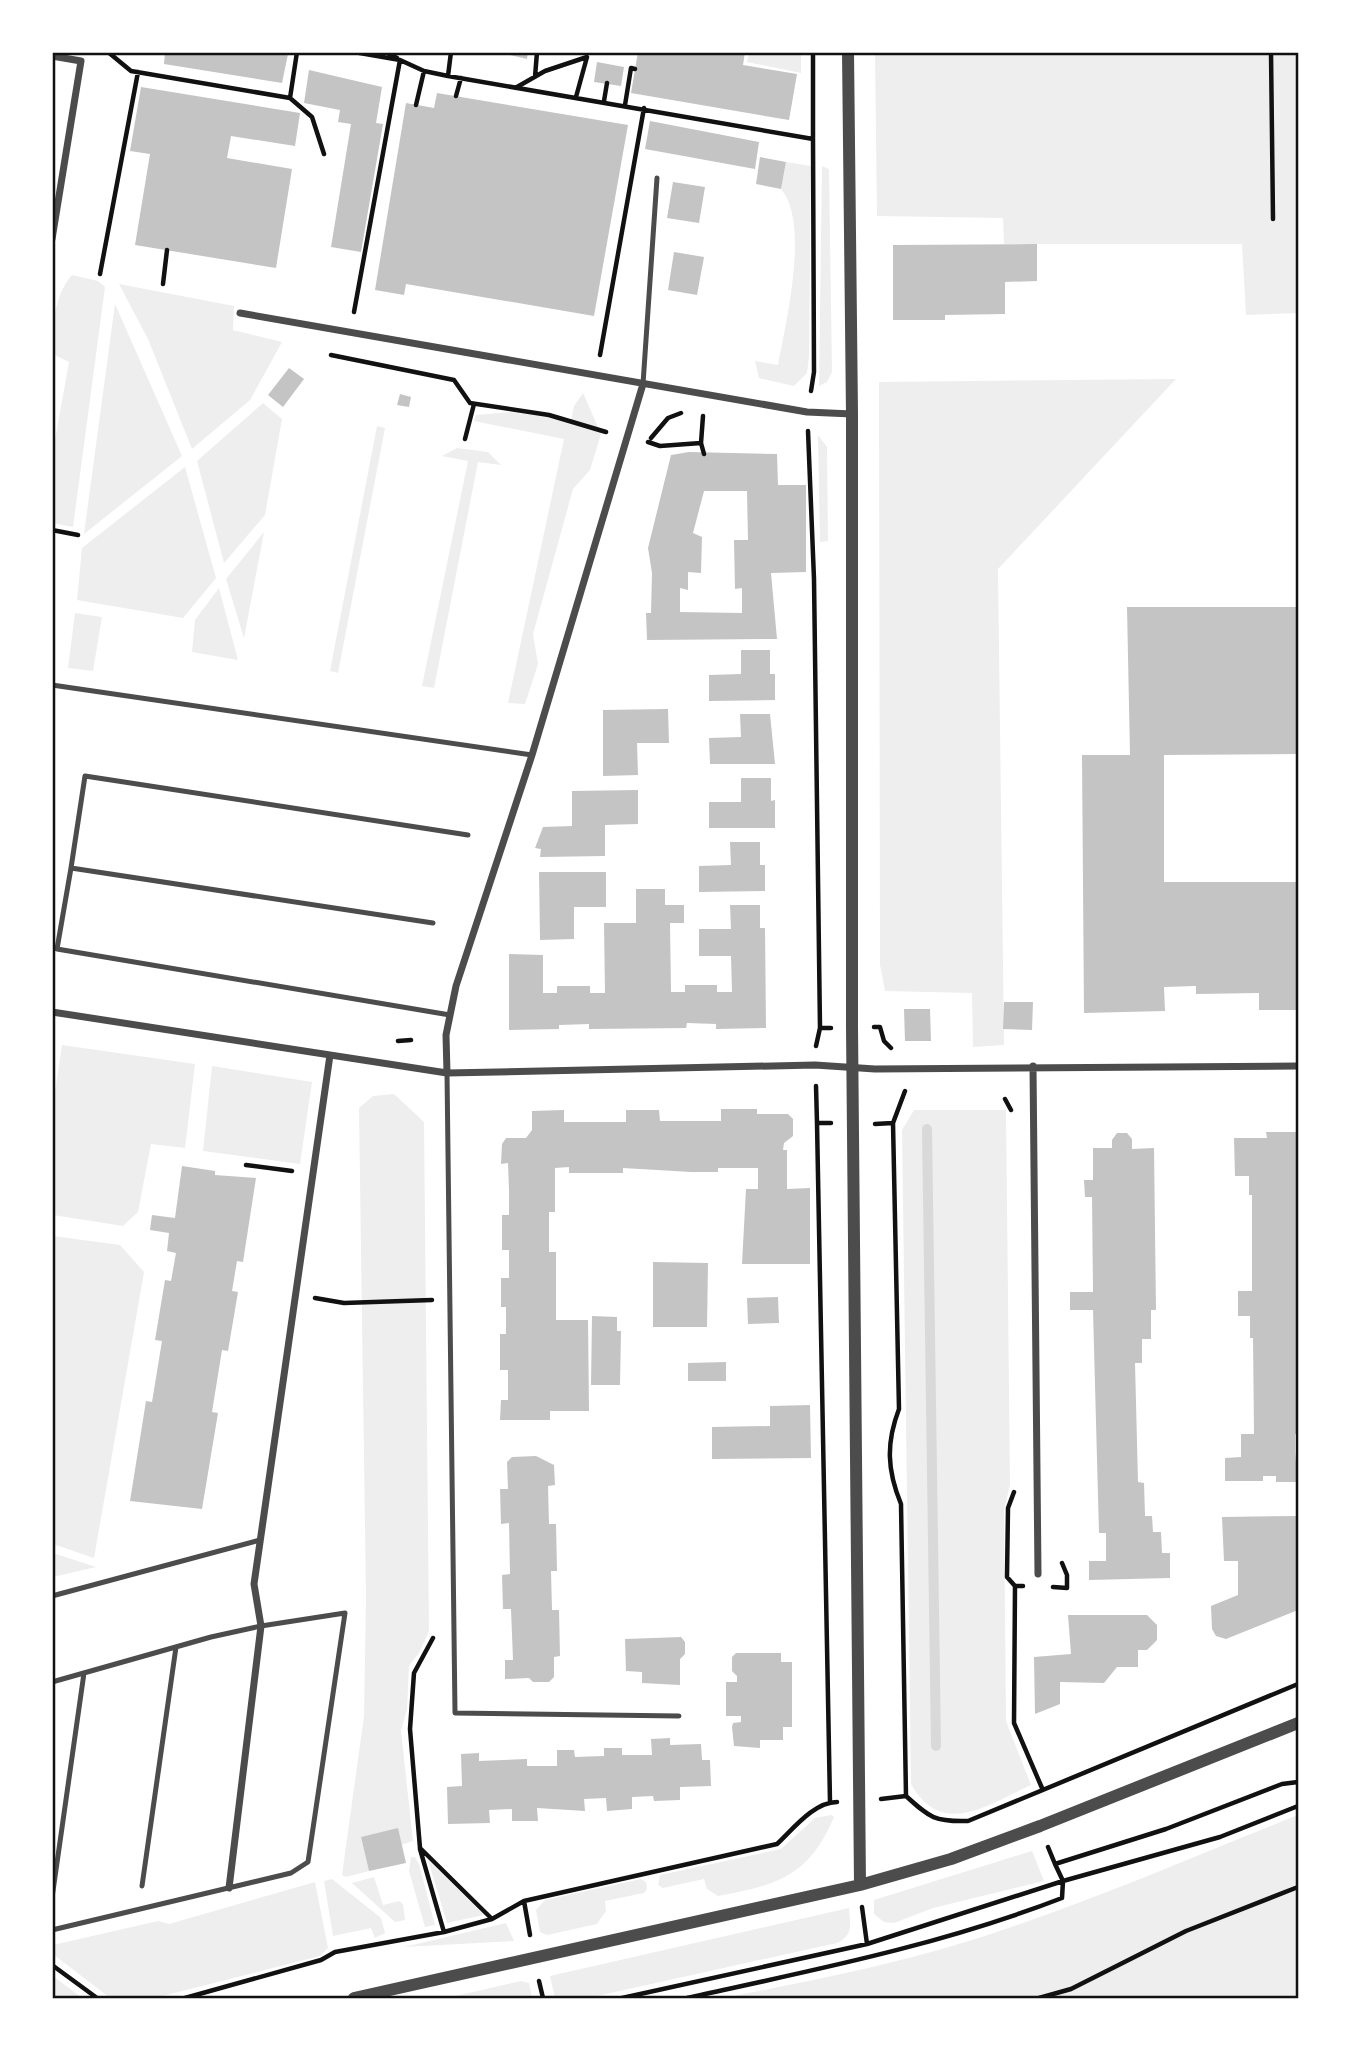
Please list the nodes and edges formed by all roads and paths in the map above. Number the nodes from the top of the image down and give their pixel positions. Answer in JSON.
{"nodes":[{"id":1,"x":108,"y":52,"type":"edge"},
{"id":2,"x":297,"y":52,"type":"edge"},
{"id":3,"x":354,"y":52,"type":"edge"},
{"id":4,"x":386,"y":52,"type":"edge"},
{"id":5,"x":451,"y":52,"type":"edge"},
{"id":6,"x":537,"y":52,"type":"edge"},
{"id":7,"x":813,"y":52,"type":"edge"},
{"id":8,"x":848,"y":52,"type":"edge"},
{"id":9,"x":1271,"y":52,"type":"edge"},
{"id":10,"x":589,"y":55,"type":"edge"},
{"id":11,"x":52,"y":56,"type":"edge"},
{"id":12,"x":635,"y":69,"type":"dead end"},
{"id":13,"x":424,"y":71,"type":"dead end"},
{"id":14,"x":138,"y":72,"type":"junction"},
{"id":15,"x":448,"y":76,"type":"dead end"},
{"id":16,"x":535,"y":77,"type":"junction"},
{"id":17,"x":461,"y":78,"type":"dead end"},
{"id":18,"x":607,"y":83,"type":"dead end"},
{"id":19,"x":517,"y":87,"type":"dead end"},
{"id":20,"x":456,"y":96,"type":"dead end"},
{"id":21,"x":576,"y":97,"type":"dead end"},
{"id":22,"x":290,"y":98,"type":"junction"},
{"id":23,"x":604,"y":101,"type":"dead end"},
{"id":24,"x":416,"y":105,"type":"dead end"},
{"id":25,"x":625,"y":105,"type":"dead end"},
{"id":26,"x":644,"y":108,"type":"dead end"},
{"id":27,"x":813,"y":139,"type":"dead end"},
{"id":28,"x":324,"y":154,"type":"dead end"},
{"id":29,"x":657,"y":178,"type":"dead end"},
{"id":30,"x":1273,"y":219,"type":"dead end"},
{"id":31,"x":52,"y":239,"type":"edge"},
{"id":32,"x":167,"y":250,"type":"dead end"},
{"id":33,"x":100,"y":274,"type":"dead end"},
{"id":34,"x":163,"y":284,"type":"dead end"},
{"id":35,"x":240,"y":313,"type":"dead end"},
{"id":36,"x":331,"y":355,"type":"dead end"},
{"id":37,"x":597,"y":376,"type":"junction"},
{"id":38,"x":643,"y":384,"type":"junction"},
{"id":39,"x":474,"y":404,"type":"junction"},
{"id":40,"x":852,"y":414,"type":"junction"},
{"id":41,"x":703,"y":415,"type":"dead end"},
{"id":42,"x":628,"y":437,"type":"junction"},
{"id":43,"x":465,"y":439,"type":"dead end"},
{"id":44,"x":647,"y":442,"type":"junction"},
{"id":45,"x":704,"y":454,"type":"dead end"},
{"id":46,"x":52,"y":530,"type":"edge"},
{"id":47,"x":78,"y":535,"type":"dead end"},
{"id":48,"x":52,"y":685,"type":"edge"},
{"id":49,"x":532,"y":755,"type":"junction"},
{"id":50,"x":468,"y":835,"type":"dead end"},
{"id":51,"x":71,"y":868,"type":"junction"},
{"id":52,"x":433,"y":923,"type":"dead end"},
{"id":53,"x":52,"y":1012,"type":"edge"},
{"id":54,"x":450,"y":1016,"type":"junction"},
{"id":55,"x":852,"y":1027,"type":"junction"},
{"id":56,"x":815,"y":1050,"type":"junction"},
{"id":57,"x":806,"y":1051,"type":"dead end"},
{"id":58,"x":330,"y":1055,"type":"junction"},
{"id":59,"x":815,"y":1065,"type":"junction"},
{"id":60,"x":1033,"y":1066,"type":"junction"},
{"id":61,"x":1298,"y":1066,"type":"edge"},
{"id":62,"x":854,"y":1069,"type":"junction"},
{"id":63,"x":909,"y":1069,"type":"junction"},
{"id":64,"x":447,"y":1073,"type":"junction"},
{"id":65,"x":817,"y":1123,"type":"junction"},
{"id":66,"x":893,"y":1123,"type":"junction"},
{"id":67,"x":855,"y":1124,"type":"junction"},
{"id":68,"x":246,"y":1166,"type":"dead end"},
{"id":69,"x":299,"y":1172,"type":"dead end"},
{"id":70,"x":433,"y":1286,"type":"dead end"},
{"id":71,"x":295,"y":1295,"type":"junction"},
{"id":72,"x":433,"y":1300,"type":"junction"},
{"id":73,"x":433,"y":1313,"type":"dead end"},
{"id":74,"x":260,"y":1540,"type":"junction"},
{"id":75,"x":1038,"y":1574,"type":"dead end"},
{"id":76,"x":52,"y":1596,"type":"edge"},
{"id":77,"x":261,"y":1626,"type":"junction"},
{"id":78,"x":434,"y":1635,"type":"dead end"},
{"id":79,"x":176,"y":1647,"type":"junction"},
{"id":80,"x":84,"y":1673,"type":"junction"},
{"id":81,"x":52,"y":1682,"type":"edge"},
{"id":82,"x":1298,"y":1684,"type":"edge"},
{"id":83,"x":679,"y":1716,"type":"dead end"},
{"id":84,"x":1298,"y":1723,"type":"edge"},
{"id":85,"x":1298,"y":1782,"type":"edge"},
{"id":86,"x":906,"y":1796,"type":"junction"},
{"id":87,"x":830,"y":1802,"type":"junction"},
{"id":88,"x":861,"y":1802,"type":"junction"},
{"id":89,"x":1298,"y":1806,"type":"edge"},
{"id":90,"x":1048,"y":1846,"type":"dead end"},
{"id":91,"x":420,"y":1848,"type":"junction"},
{"id":92,"x":1055,"y":1864,"type":"junction"},
{"id":93,"x":1063,"y":1881,"type":"junction"},
{"id":94,"x":860,"y":1885,"type":"junction"},
{"id":95,"x":142,"y":1886,"type":"dead end"},
{"id":96,"x":1298,"y":1887,"type":"edge"},
{"id":97,"x":229,"y":1888,"type":"junction"},
{"id":98,"x":52,"y":1898,"type":"edge"},
{"id":99,"x":524,"y":1901,"type":"junction"},
{"id":100,"x":492,"y":1919,"type":"junction"},
{"id":101,"x":52,"y":1930,"type":"edge"},
{"id":102,"x":444,"y":1932,"type":"junction"},
{"id":103,"x":867,"y":1944,"type":"junction"},
{"id":104,"x":534,"y":1958,"type":"junction"},
{"id":105,"x":52,"y":1965,"type":"edge"},
{"id":106,"x":97,"y":1998,"type":"edge"},
{"id":107,"x":185,"y":1998,"type":"edge"},
{"id":108,"x":354,"y":1998,"type":"edge"},
{"id":109,"x":622,"y":1998,"type":"edge"},
{"id":110,"x":688,"y":1998,"type":"edge"},
{"id":111,"x":1039,"y":1998,"type":"edge"}],
"edges":[{"from":1,"to":14,"type":"path"},
{"from":2,"to":22,"type":"path"},
{"from":3,"to":4,"type":"path"},
{"from":5,"to":15,"type":"path"},
{"from":6,"to":16,"type":"path"},
{"from":7,"to":27,"type":"path"},
{"from":8,"to":40,"type":"street"},
{"from":9,"to":30,"type":"path"},
{"from":10,"to":16,"type":"path"},
{"from":10,"to":21,"type":"path"},
{"from":11,"to":31,"type":"street"},
{"from":12,"to":25,"type":"path"},
{"from":13,"to":24,"type":"path"},
{"from":14,"to":22,"type":"path"},
{"from":14,"to":33,"type":"path"},
{"from":16,"to":19,"type":"path"},
{"from":17,"to":20,"type":"path"},
{"from":18,"to":23,"type":"path"},
{"from":22,"to":28,"type":"path"},
{"from":26,"to":37,"type":"path"},
{"from":29,"to":38,"type":"lane"},
{"from":32,"to":34,"type":"path"},
{"from":35,"to":37,"type":"street"},
{"from":36,"to":39,"type":"path"},
{"from":37,"to":38,"type":"street"},
{"from":38,"to":40,"type":"street"},
{"from":38,"to":42,"type":"street"},
{"from":39,"to":42,"type":"path"},
{"from":39,"to":43,"type":"path"},
{"from":40,"to":55,"type":"street"},
{"from":41,"to":44,"type":"path"},
{"from":42,"to":44,"type":"path"},
{"from":42,"to":49,"type":"street"},
{"from":44,"to":45,"type":"path"},
{"from":46,"to":47,"type":"path"},
{"from":48,"to":49,"type":"lane"},
{"from":49,"to":54,"type":"street"},
{"from":50,"to":51,"type":"lane"},
{"from":51,"to":52,"type":"lane"},
{"from":51,"to":54,"type":"lane"},
{"from":53,"to":58,"type":"street"},
{"from":54,"to":64,"type":"street"},
{"from":55,"to":56,"type":"path"},
{"from":55,"to":62,"type":"street"},
{"from":55,"to":63,"type":"path"},
{"from":56,"to":57,"type":"path"},
{"from":56,"to":59,"type":"path"},
{"from":58,"to":64,"type":"street"},
{"from":58,"to":71,"type":"street"},
{"from":59,"to":62,"type":"street"},
{"from":59,"to":64,"type":"street"},
{"from":59,"to":65,"type":"path"},
{"from":60,"to":61,"type":"street"},
{"from":60,"to":63,"type":"street"},
{"from":60,"to":75,"type":"street"},
{"from":62,"to":63,"type":"street"},
{"from":62,"to":67,"type":"street"},
{"from":63,"to":66,"type":"path"},
{"from":64,"to":83,"type":"lane"},
{"from":65,"to":67,"type":"path"},
{"from":65,"to":87,"type":"path"},
{"from":66,"to":67,"type":"path"},
{"from":66,"to":86,"type":"path"},
{"from":67,"to":88,"type":"street"},
{"from":68,"to":69,"type":"path"},
{"from":70,"to":72,"type":"path"},
{"from":71,"to":72,"type":"path"},
{"from":71,"to":74,"type":"street"},
{"from":72,"to":73,"type":"path"},
{"from":74,"to":76,"type":"lane"},
{"from":74,"to":77,"type":"street"},
{"from":77,"to":79,"type":"lane"},
{"from":77,"to":97,"type":"street"},
{"from":77,"to":97,"type":"lane"},
{"from":78,"to":91,"type":"path"},
{"from":79,"to":80,"type":"lane"},
{"from":79,"to":95,"type":"lane"},
{"from":80,"to":81,"type":"lane"},
{"from":80,"to":98,"type":"lane"},
{"from":82,"to":86,"type":"path"},
{"from":84,"to":94,"type":"street"},
{"from":85,"to":92,"type":"path"},
{"from":86,"to":88,"type":"path"},
{"from":87,"to":88,"type":"path"},
{"from":87,"to":99,"type":"path"},
{"from":88,"to":94,"type":"street"},
{"from":89,"to":93,"type":"path"},
{"from":90,"to":92,"type":"path"},
{"from":91,"to":100,"type":"path"},
{"from":91,"to":102,"type":"path"},
{"from":92,"to":93,"type":"path"},
{"from":93,"to":103,"type":"path"},
{"from":93,"to":110,"type":"path"},
{"from":94,"to":103,"type":"path"},
{"from":94,"to":104,"type":"street"},
{"from":96,"to":111,"type":"path"},
{"from":97,"to":101,"type":"lane"},
{"from":99,"to":100,"type":"path"},
{"from":99,"to":104,"type":"path"},
{"from":100,"to":102,"type":"path"},
{"from":102,"to":107,"type":"path"},
{"from":103,"to":109,"type":"path"},
{"from":104,"to":108,"type":"street"},
{"from":105,"to":106,"type":"path"}]}
